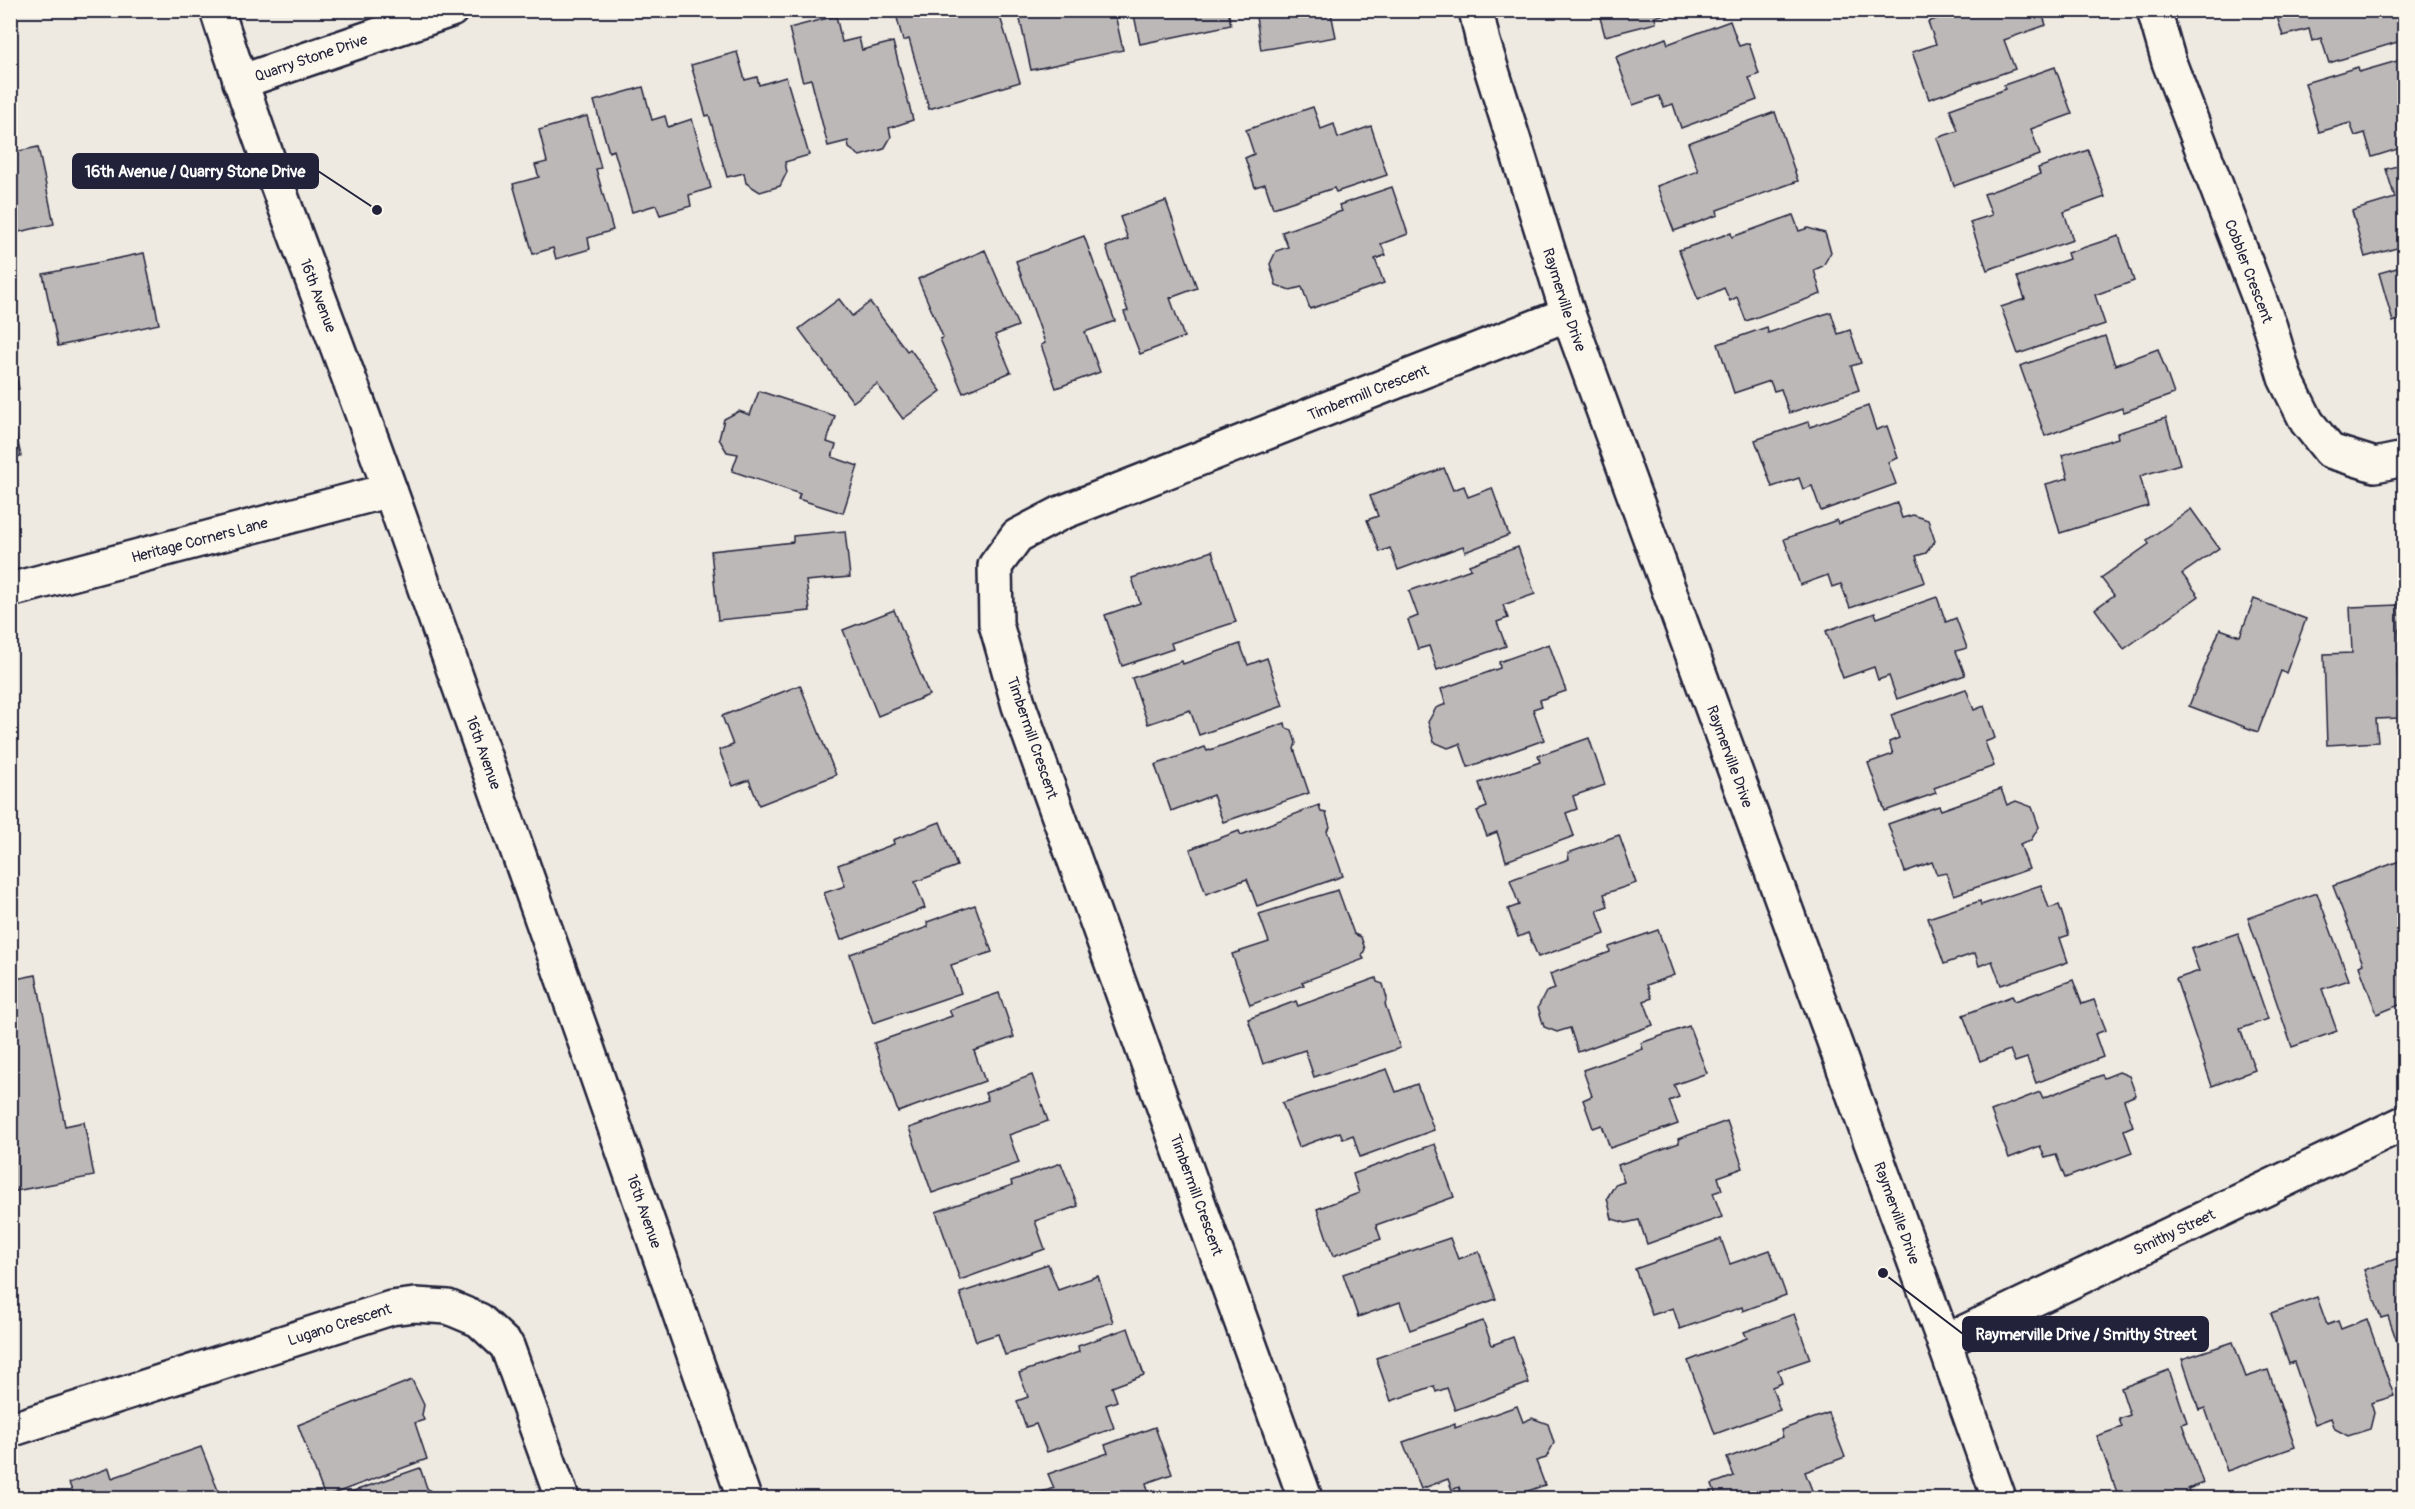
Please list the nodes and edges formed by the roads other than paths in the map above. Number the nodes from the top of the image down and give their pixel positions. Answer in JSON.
{"nodes":[{"id":1,"x":217,"y":10,"type":"edge"},
{"id":2,"x":451,"y":10,"type":"edge"},
{"id":3,"x":1476,"y":10,"type":"edge"},
{"id":4,"x":2154,"y":10,"type":"edge"},
{"id":5,"x":240,"y":82,"type":"junction"},
{"id":6,"x":1568,"y":314,"type":"junction"},
{"id":7,"x":2404,"y":459,"type":"edge"},
{"id":8,"x":390,"y":490,"type":"junction"},
{"id":9,"x":10,"y":590,"type":"edge"},
{"id":10,"x":2404,"y":1123,"type":"edge"},
{"id":11,"x":1944,"y":1342,"type":"junction"},
{"id":12,"x":10,"y":1430,"type":"edge"},
{"id":13,"x":562,"y":1498,"type":"edge"},
{"id":14,"x":744,"y":1498,"type":"edge"},
{"id":15,"x":1305,"y":1498,"type":"edge"},
{"id":16,"x":1999,"y":1498,"type":"edge"}],
"edges":[{"from":1,"to":5,"type":"street","name":"16th Avenue"},
{"from":2,"to":5,"type":"street","name":"Quarry Stone Drive"},
{"from":3,"to":6,"type":"street","name":"Raymerville Drive"},
{"from":4,"to":7,"type":"street","name":"Cobbler Crescent"},
{"from":5,"to":8,"type":"street","name":"16th Avenue"},
{"from":6,"to":11,"type":"street","name":"Raymerville Drive"},
{"from":6,"to":15,"type":"street","name":"Timbermill Crescent"},
{"from":8,"to":9,"type":"street","name":"Heritage Corners Lane"},
{"from":8,"to":14,"type":"street","name":"16th Avenue"},
{"from":10,"to":11,"type":"street","name":"Smithy Street"},
{"from":11,"to":16,"type":"street","name":"Raymerville Drive"},
{"from":12,"to":13,"type":"street","name":"Lugano Crescent"}]}
